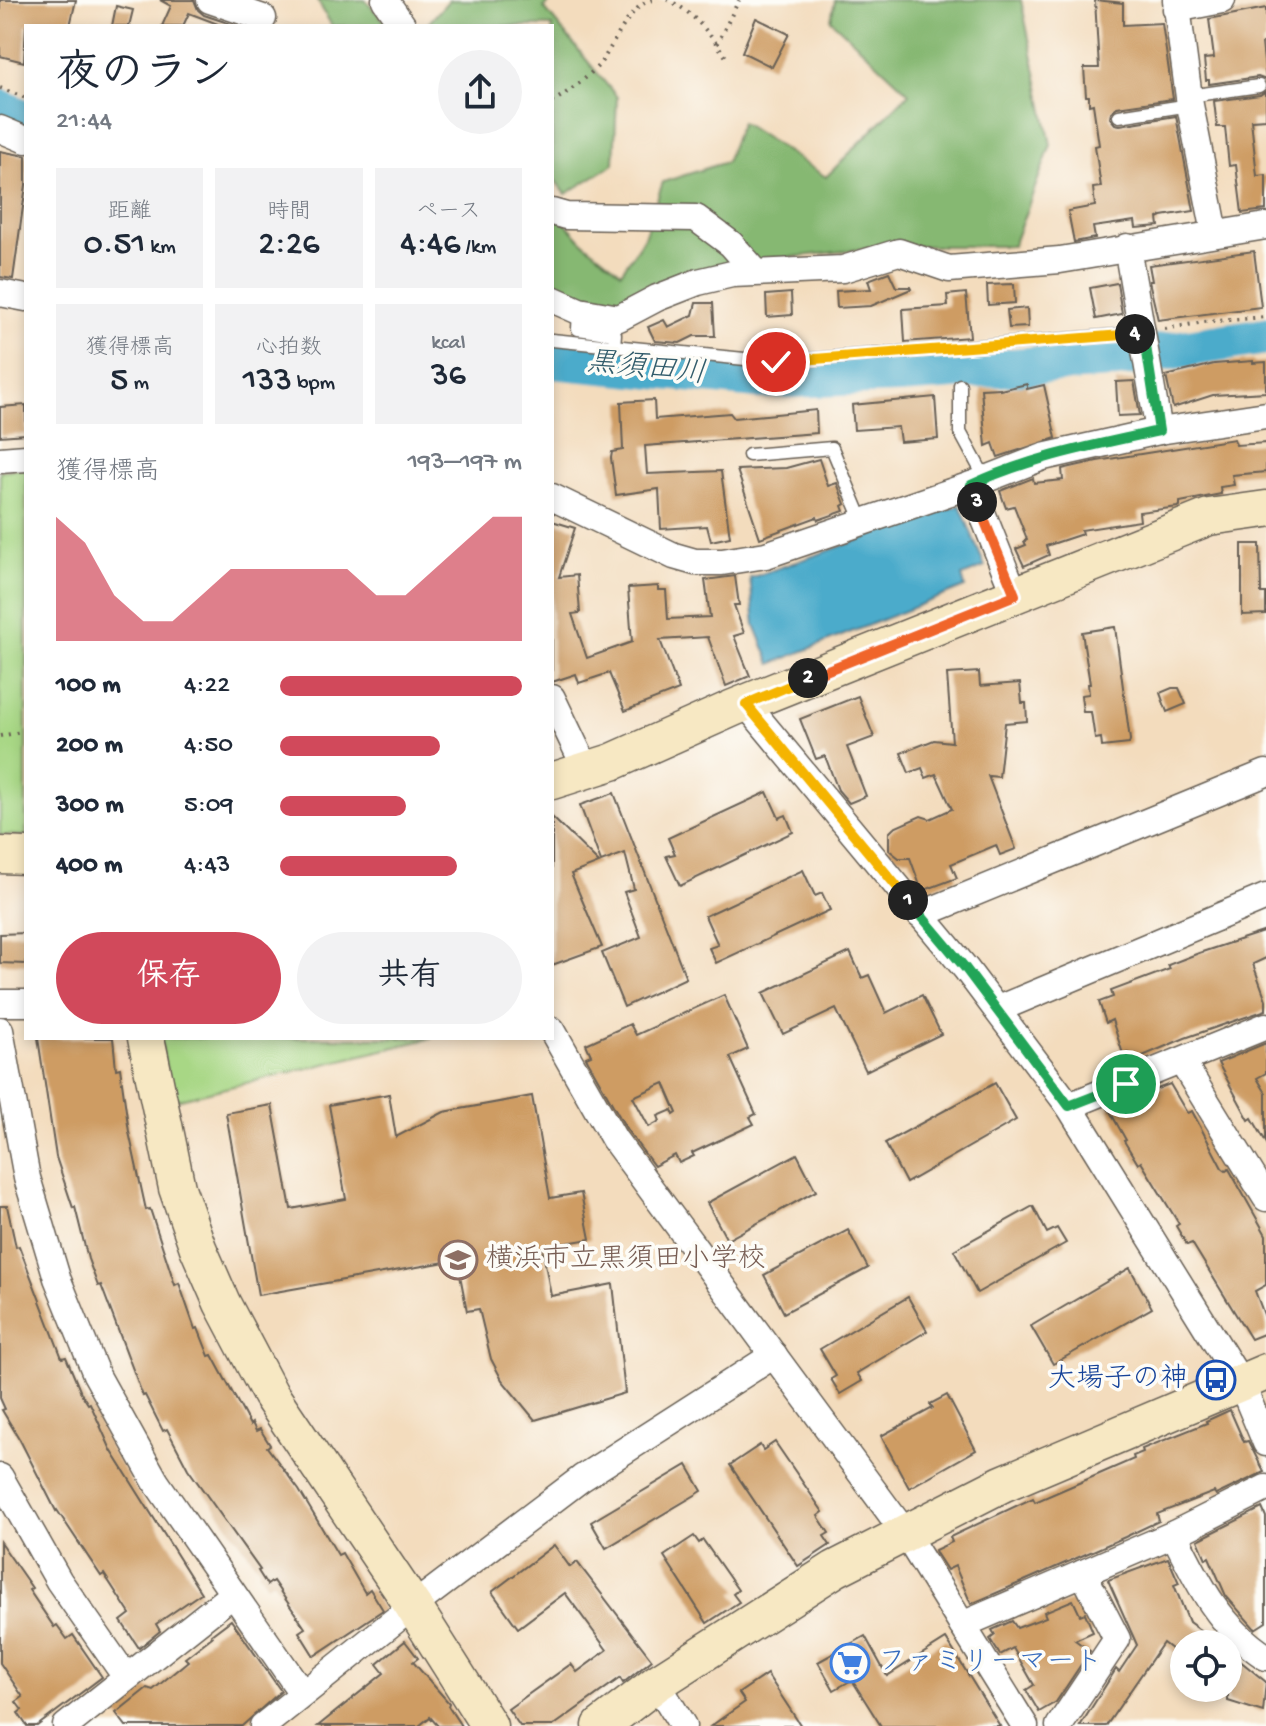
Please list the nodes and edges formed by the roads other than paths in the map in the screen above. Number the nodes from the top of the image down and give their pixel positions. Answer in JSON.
{"nodes":[{"id":1,"x":210,"y":0,"type":"edge"},
{"id":2,"x":385,"y":0,"type":"edge"},
{"id":3,"x":1222,"y":0,"type":"edge"},
{"id":4,"x":1176,"y":4,"type":"edge"},
{"id":5,"x":263,"y":15,"type":"edge"},
{"id":6,"x":402,"y":24,"type":"edge"},
{"id":7,"x":1259,"y":86,"type":"dead end"},
{"id":8,"x":1190,"y":100,"type":"junction"},
{"id":9,"x":1119,"y":116,"type":"dead end"},
{"id":10,"x":0,"y":129,"type":"edge"},
{"id":11,"x":24,"y":139,"type":"edge"},
{"id":12,"x":554,"y":213,"type":"edge"},
{"id":13,"x":1266,"y":226,"type":"edge"},
{"id":14,"x":1215,"y":233,"type":"junction"},
{"id":15,"x":1127,"y":247,"type":"junction"},
{"id":16,"x":756,"y":272,"type":"junction"},
{"id":17,"x":0,"y":293,"type":"edge"},
{"id":18,"x":24,"y":298,"type":"edge"},
{"id":19,"x":554,"y":300,"type":"edge"},
{"id":20,"x":579,"y":311,"type":"junction"},
{"id":21,"x":1144,"y":333,"type":"junction"},
{"id":22,"x":554,"y":340,"type":"edge"},
{"id":23,"x":614,"y":346,"type":"junction"},
{"id":24,"x":960,"y":385,"type":"dead end"},
{"id":25,"x":1266,"y":415,"type":"edge"},
{"id":26,"x":1159,"y":431,"type":"junction"},
{"id":27,"x":749,"y":455,"type":"dead end"},
{"id":28,"x":24,"y":458,"type":"edge"},
{"id":29,"x":0,"y":460,"type":"edge"},
{"id":30,"x":978,"y":482,"type":"junction"},
{"id":31,"x":554,"y":498,"type":"edge"},
{"id":32,"x":1266,"y":509,"type":"edge"},
{"id":33,"x":863,"y":522,"type":"junction"},
{"id":34,"x":1015,"y":595,"type":"junction"},
{"id":35,"x":554,"y":702,"type":"edge"},
{"id":36,"x":746,"y":704,"type":"junction"},
{"id":37,"x":586,"y":769,"type":"junction"},
{"id":38,"x":1266,"y":773,"type":"edge"},
{"id":39,"x":554,"y":780,"type":"edge"},
{"id":40,"x":0,"y":855,"type":"edge"},
{"id":41,"x":24,"y":856,"type":"edge"},
{"id":42,"x":1266,"y":897,"type":"edge"},
{"id":43,"x":920,"y":915,"type":"junction"},
{"id":44,"x":0,"y":1003,"type":"edge"},
{"id":45,"x":24,"y":1003,"type":"edge"},
{"id":46,"x":998,"y":1009,"type":"junction"},
{"id":47,"x":1266,"y":1026,"type":"edge"},
{"id":48,"x":0,"y":1030,"type":"edge"},
{"id":49,"x":554,"y":1034,"type":"edge"},
{"id":50,"x":146,"y":1040,"type":"edge"},
{"id":51,"x":1182,"y":1062,"type":"junction"},
{"id":52,"x":1069,"y":1106,"type":"junction"},
{"id":53,"x":1266,"y":1198,"type":"edge"},
{"id":54,"x":774,"y":1355,"type":"junction"},
{"id":55,"x":1254,"y":1378,"type":"edge"},
{"id":56,"x":1266,"y":1443,"type":"edge"},
{"id":57,"x":0,"y":1477,"type":"edge"},
{"id":58,"x":1266,"y":1488,"type":"edge"},
{"id":59,"x":905,"y":1533,"type":"junction"},
{"id":60,"x":1174,"y":1534,"type":"junction"},
{"id":61,"x":1083,"y":1573,"type":"junction"},
{"id":62,"x":233,"y":1594,"type":"junction"},
{"id":63,"x":413,"y":1606,"type":"junction"},
{"id":64,"x":962,"y":1625,"type":"junction"},
{"id":65,"x":1266,"y":1657,"type":"edge"},
{"id":66,"x":126,"y":1677,"type":"junction"},
{"id":67,"x":657,"y":1683,"type":"junction"},
{"id":68,"x":302,"y":1693,"type":"junction"},
{"id":69,"x":66,"y":1726,"type":"edge"},
{"id":70,"x":263,"y":1726,"type":"edge"},
{"id":71,"x":489,"y":1726,"type":"edge"},
{"id":72,"x":601,"y":1726,"type":"edge"},
{"id":73,"x":683,"y":1726,"type":"edge"},
{"id":74,"x":1025,"y":1726,"type":"edge"},
{"id":75,"x":1059,"y":1726,"type":"edge"}],
"edges":[{"from":1,"to":5,"type":"street"},
{"from":2,"to":6,"type":"street"},
{"from":3,"to":4,"type":"street"},
{"from":4,"to":8,"type":"street"},
{"from":7,"to":8,"type":"lane"},
{"from":8,"to":9,"type":"lane"},
{"from":8,"to":14,"type":"street"},
{"from":10,"to":11,"type":"street"},
{"from":12,"to":16,"type":"street"},
{"from":13,"to":14,"type":"street"},
{"from":14,"to":15,"type":"street"},
{"from":15,"to":16,"type":"street"},
{"from":15,"to":21,"type":"street"},
{"from":16,"to":20,"type":"street"},
{"from":17,"to":18,"type":"street"},
{"from":19,"to":20,"type":"street"},
{"from":20,"to":23,"type":"lane"},
{"from":21,"to":23,"type":"lane"},
{"from":21,"to":26,"type":"street"},
{"from":22,"to":23,"type":"lane"},
{"from":24,"to":30,"type":"lane"},
{"from":25,"to":26,"type":"street"},
{"from":26,"to":30,"type":"street"},
{"from":27,"to":33,"type":"lane"},
{"from":28,"to":29,"type":"street"},
{"from":30,"to":33,"type":"street"},
{"from":30,"to":34,"type":"street"},
{"from":31,"to":33,"type":"street"},
{"from":32,"to":34,"type":"street"},
{"from":34,"to":36,"type":"street"},
{"from":35,"to":37,"type":"street"},
{"from":36,"to":37,"type":"street"},
{"from":36,"to":43,"type":"street"},
{"from":37,"to":39,"type":"street"},
{"from":38,"to":43,"type":"street"},
{"from":40,"to":41,"type":"street"},
{"from":42,"to":46,"type":"street"},
{"from":43,"to":46,"type":"street"},
{"from":44,"to":45,"type":"street"},
{"from":46,"to":52,"type":"street"},
{"from":47,"to":51,"type":"street"},
{"from":48,"to":62,"type":"street"},
{"from":49,"to":54,"type":"street"},
{"from":50,"to":63,"type":"street"},
{"from":51,"to":52,"type":"street"},
{"from":51,"to":53,"type":"street"},
{"from":52,"to":55,"type":"street"},
{"from":54,"to":59,"type":"street"},
{"from":54,"to":63,"type":"street"},
{"from":55,"to":56,"type":"street"},
{"from":55,"to":59,"type":"street"},
{"from":57,"to":66,"type":"street"},
{"from":58,"to":60,"type":"street"},
{"from":59,"to":64,"type":"street"},
{"from":59,"to":67,"type":"street"},
{"from":60,"to":61,"type":"street"},
{"from":60,"to":65,"type":"street"},
{"from":61,"to":64,"type":"street"},
{"from":61,"to":75,"type":"street"},
{"from":62,"to":66,"type":"street"},
{"from":62,"to":68,"type":"street"},
{"from":63,"to":68,"type":"street"},
{"from":63,"to":71,"type":"street"},
{"from":64,"to":74,"type":"street"},
{"from":66,"to":69,"type":"street"},
{"from":67,"to":72,"type":"street"},
{"from":67,"to":73,"type":"street"},
{"from":68,"to":70,"type":"street"}]}
